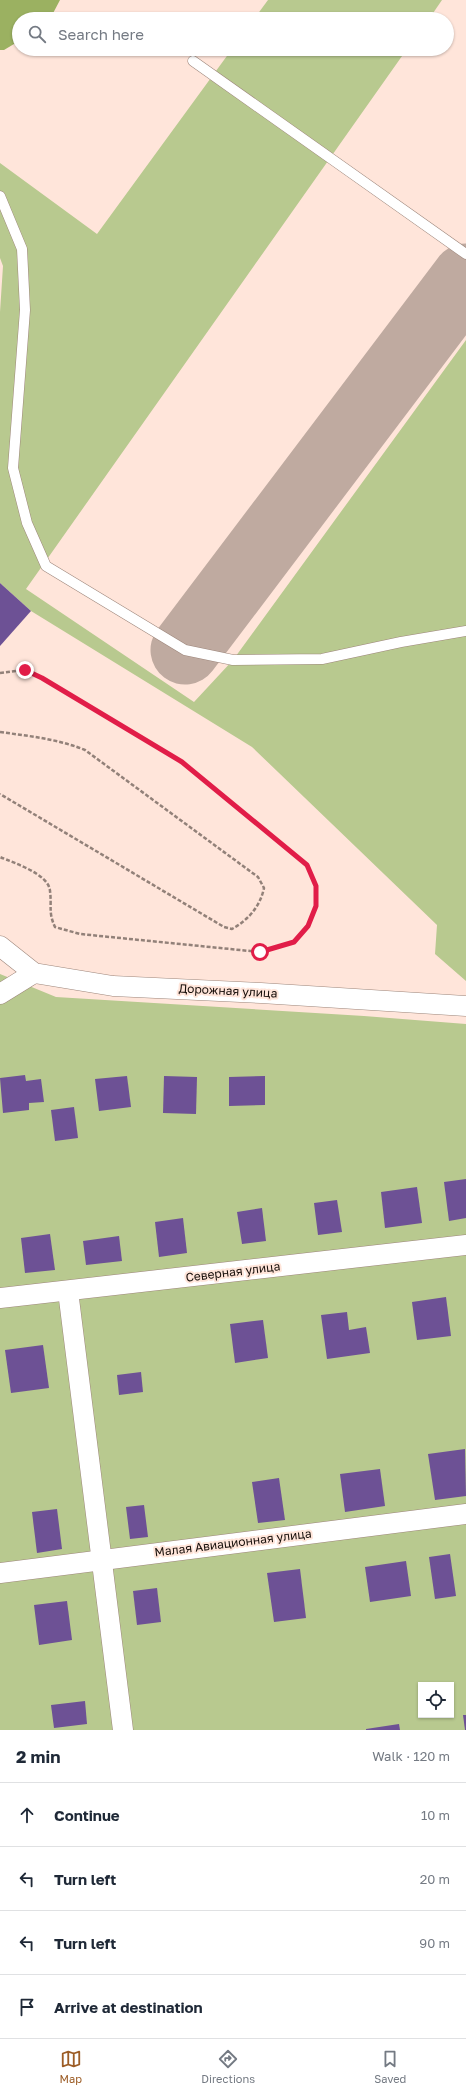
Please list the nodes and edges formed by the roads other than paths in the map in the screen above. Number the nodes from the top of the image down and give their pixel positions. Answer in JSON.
{"nodes":[{"id":1,"x":193,"y":61,"type":"dead end"},
{"id":2,"x":0,"y":196,"type":"edge"},
{"id":3,"x":466,"y":254,"type":"edge"},
{"id":4,"x":466,"y":631,"type":"edge"},
{"id":5,"x":0,"y":946,"type":"edge"},
{"id":6,"x":34,"y":973,"type":"junction"},
{"id":7,"x":0,"y":994,"type":"edge"},
{"id":8,"x":466,"y":1006,"type":"edge"},
{"id":9,"x":466,"y":1245,"type":"edge"},
{"id":10,"x":68,"y":1291,"type":"junction"},
{"id":11,"x":0,"y":1298,"type":"edge"},
{"id":12,"x":466,"y":1514,"type":"edge"},
{"id":13,"x":101,"y":1560,"type":"junction"},
{"id":14,"x":0,"y":1573,"type":"edge"},
{"id":15,"x":123,"y":1730,"type":"edge"}],
"edges":[{"from":1,"to":3,"type":"lane"},
{"from":2,"to":4,"type":"lane"},
{"from":5,"to":6,"type":"street","name":"Дорожная улица"},
{"from":6,"to":7,"type":"street"},
{"from":6,"to":8,"type":"street","name":"Дорожная улица"},
{"from":9,"to":10,"type":"street","name":"Северная улица"},
{"from":10,"to":11,"type":"street","name":"Северная улица"},
{"from":10,"to":13,"type":"street"},
{"from":12,"to":13,"type":"street","name":"Малая Авиационная улица"},
{"from":13,"to":14,"type":"street","name":"Малая Авиационная улица"},
{"from":13,"to":15,"type":"street"}]}
